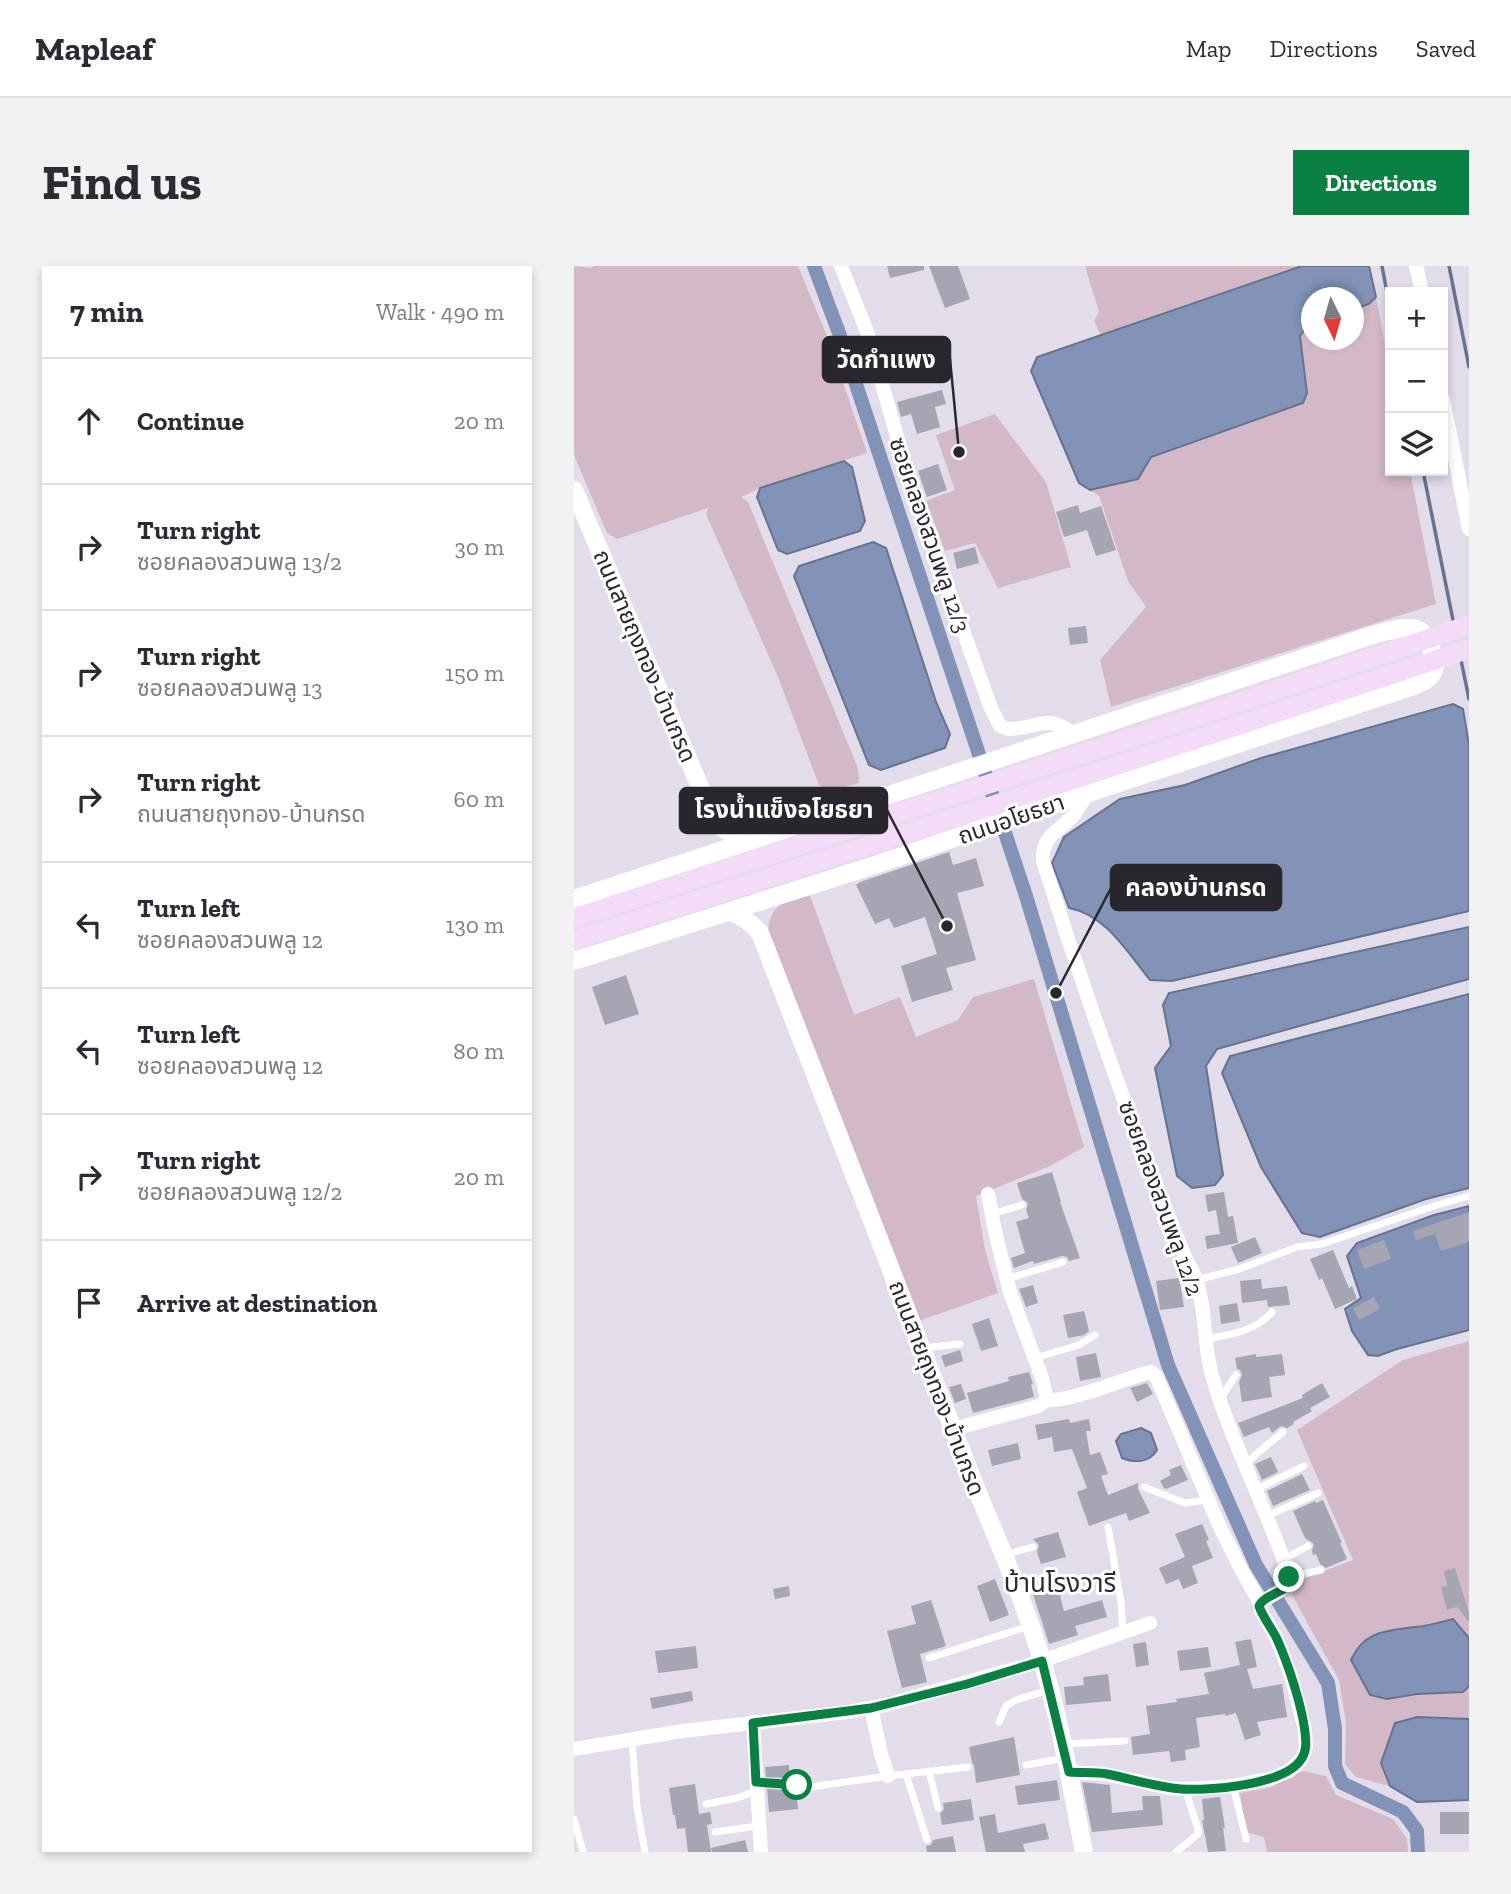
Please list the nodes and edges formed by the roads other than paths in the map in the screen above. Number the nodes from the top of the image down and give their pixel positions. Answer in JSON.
{"nodes":[{"id":1,"x":841,"y":266,"type":"edge"},
{"id":2,"x":1416,"y":266,"type":"edge"},
{"id":3,"x":1421,"y":287,"type":"edge"},
{"id":4,"x":1446,"y":413,"type":"edge"},
{"id":5,"x":574,"y":490,"type":"edge"},
{"id":6,"x":1469,"y":529,"type":"edge"},
{"id":7,"x":1469,"y":625,"type":"edge"},
{"id":8,"x":1469,"y":649,"type":"edge"},
{"id":9,"x":1074,"y":735,"type":"junction"},
{"id":10,"x":1013,"y":765,"type":"junction"},
{"id":11,"x":974,"y":778,"type":"junction"},
{"id":12,"x":1087,"y":794,"type":"junction"},
{"id":13,"x":1025,"y":804,"type":"junction"},
{"id":14,"x":986,"y":817,"type":"junction"},
{"id":15,"x":715,"y":822,"type":"junction"},
{"id":16,"x":751,"y":841,"type":"junction"},
{"id":17,"x":700,"y":858,"type":"junction"},
{"id":18,"x":772,"y":898,"type":"junction"},
{"id":19,"x":574,"y":899,"type":"edge"},
{"id":20,"x":730,"y":912,"type":"junction"},
{"id":21,"x":574,"y":918,"type":"edge"},
{"id":22,"x":760,"y":933,"type":"junction"},
{"id":23,"x":574,"y":940,"type":"edge"},
{"id":24,"x":574,"y":961,"type":"edge"},
{"id":25,"x":988,"y":1194,"type":"dead end"},
{"id":26,"x":1469,"y":1196,"type":"edge"},
{"id":27,"x":1022,"y":1205,"type":"dead end"},
{"id":28,"x":992,"y":1214,"type":"junction"},
{"id":29,"x":1063,"y":1262,"type":"dead end"},
{"id":30,"x":1007,"y":1280,"type":"junction"},
{"id":31,"x":1196,"y":1280,"type":"junction"},
{"id":32,"x":1272,"y":1312,"type":"dead end"},
{"id":33,"x":1095,"y":1335,"type":"dead end"},
{"id":34,"x":1206,"y":1340,"type":"junction"},
{"id":35,"x":960,"y":1345,"type":"dead end"},
{"id":36,"x":922,"y":1348,"type":"junction"},
{"id":37,"x":1034,"y":1359,"type":"junction"},
{"id":38,"x":1236,"y":1375,"type":"dead end"},
{"id":39,"x":1219,"y":1399,"type":"junction"},
{"id":40,"x":1047,"y":1400,"type":"junction"},
{"id":41,"x":953,"y":1429,"type":"junction"},
{"id":42,"x":1283,"y":1432,"type":"dead end"},
{"id":43,"x":1245,"y":1465,"type":"junction"},
{"id":44,"x":1304,"y":1466,"type":"dead end"},
{"id":45,"x":1144,"y":1487,"type":"dead end"},
{"id":46,"x":1255,"y":1490,"type":"junction"},
{"id":47,"x":1318,"y":1493,"type":"dead end"},
{"id":48,"x":1208,"y":1500,"type":"junction"},
{"id":49,"x":1266,"y":1516,"type":"junction"},
{"id":50,"x":1108,"y":1527,"type":"dead end"},
{"id":51,"x":1308,"y":1546,"type":"dead end"},
{"id":52,"x":1033,"y":1547,"type":"dead end"},
{"id":53,"x":1004,"y":1555,"type":"junction"},
{"id":54,"x":1283,"y":1559,"type":"junction"},
{"id":55,"x":1321,"y":1570,"type":"dead end"},
{"id":56,"x":1289,"y":1577,"type":"junction"},
{"id":57,"x":1263,"y":1601,"type":"junction"},
{"id":58,"x":1150,"y":1623,"type":"dead end"},
{"id":59,"x":1030,"y":1626,"type":"junction"},
{"id":60,"x":1123,"y":1632,"type":"junction"},
{"id":61,"x":929,"y":1658,"type":"dead end"},
{"id":62,"x":1042,"y":1661,"type":"junction"},
{"id":63,"x":1050,"y":1690,"type":"junction"},
{"id":64,"x":871,"y":1708,"type":"junction"},
{"id":65,"x":999,"y":1722,"type":"dead end"},
{"id":66,"x":753,"y":1723,"type":"junction"},
{"id":67,"x":632,"y":1739,"type":"junction"},
{"id":68,"x":1125,"y":1741,"type":"dead end"},
{"id":69,"x":574,"y":1749,"type":"edge"},
{"id":70,"x":1066,"y":1758,"type":"junction"},
{"id":71,"x":1026,"y":1765,"type":"dead end"},
{"id":72,"x":968,"y":1768,"type":"dead end"},
{"id":73,"x":929,"y":1771,"type":"junction"},
{"id":74,"x":906,"y":1774,"type":"junction"},
{"id":75,"x":888,"y":1776,"type":"junction"},
{"id":76,"x":797,"y":1785,"type":"dead end"},
{"id":77,"x":1233,"y":1786,"type":"junction"},
{"id":78,"x":756,"y":1787,"type":"junction"},
{"id":79,"x":810,"y":1787,"type":"dead end"},
{"id":80,"x":1185,"y":1789,"type":"junction"},
{"id":81,"x":706,"y":1804,"type":"dead end"},
{"id":82,"x":937,"y":1808,"type":"dead end"},
{"id":83,"x":574,"y":1819,"type":"edge"},
{"id":84,"x":758,"y":1826,"type":"junction"},
{"id":85,"x":715,"y":1832,"type":"dead end"},
{"id":86,"x":1247,"y":1839,"type":"dead end"},
{"id":87,"x":927,"y":1840,"type":"dead end"},
{"id":88,"x":583,"y":1852,"type":"edge"},
{"id":89,"x":645,"y":1852,"type":"edge"},
{"id":90,"x":761,"y":1852,"type":"edge"},
{"id":91,"x":1084,"y":1852,"type":"edge"},
{"id":92,"x":1176,"y":1852,"type":"edge"}],
"edges":[{"from":1,"to":9,"type":"street","name":"ซอยคลองสวนพลู 12/3"},
{"from":2,"to":3,"type":"street"},
{"from":4,"to":6,"type":"street"},
{"from":5,"to":15,"type":"street","name":"ถนนสายถุงทอง-บ้านกรด"},
{"from":7,"to":10,"type":"main road","name":"ถนนอโยธยา"},
{"from":8,"to":13,"type":"main road","name":"ถนนอโยธยา"},
{"from":9,"to":10,"type":"street","name":"ถนนอโยธยา"},
{"from":9,"to":12,"type":"street","name":"ถนนอโยธยา"},
{"from":10,"to":11,"type":"main road","name":"ถนนอโยธยา"},
{"from":11,"to":16,"type":"street","name":"ถนนอโยธยา"},
{"from":11,"to":21,"type":"main road","name":"ถนนอโยธยา"},
{"from":12,"to":13,"type":"street","name":"ถนนอโยธยา"},
{"from":12,"to":31,"type":"street","name":"ซอยคลองสวนพลู 12/2"},
{"from":13,"to":14,"type":"main road","name":"ถนนอโยธยา"},
{"from":14,"to":18,"type":"street","name":"ถนนอโยธยา"},
{"from":14,"to":23,"type":"main road","name":"ถนนอโยธยา"},
{"from":15,"to":16,"type":"street"},
{"from":15,"to":17,"type":"street"},
{"from":16,"to":17,"type":"street","name":"ถนนอโยธยา"},
{"from":17,"to":19,"type":"street","name":"ถนนอโยธยา"},
{"from":18,"to":20,"type":"street","name":"ถนนอโยธยา"},
{"from":18,"to":22,"type":"street"},
{"from":20,"to":22,"type":"street"},
{"from":20,"to":24,"type":"street","name":"ถนนอโยธยา"},
{"from":22,"to":36,"type":"street","name":"ถนนสายถุงทอง-บ้านกรด"},
{"from":25,"to":28,"type":"street"},
{"from":26,"to":31,"type":"lane"},
{"from":27,"to":28,"type":"lane"},
{"from":28,"to":30,"type":"street"},
{"from":29,"to":30,"type":"lane"},
{"from":30,"to":37,"type":"street"},
{"from":31,"to":34,"type":"street","name":"ซอยคลองสวนพลู 12/2"},
{"from":32,"to":34,"type":"lane"},
{"from":33,"to":37,"type":"lane"},
{"from":34,"to":39,"type":"street","name":"ซอยคลองสวนพลู 12/2"},
{"from":35,"to":36,"type":"lane"},
{"from":36,"to":41,"type":"street","name":"ถนนสายถุงทอง-บ้านกรด"},
{"from":37,"to":40,"type":"street"},
{"from":38,"to":39,"type":"lane"},
{"from":39,"to":43,"type":"street","name":"ซอยคลองสวนพลู 12/2"},
{"from":40,"to":41,"type":"street"},
{"from":40,"to":48,"type":"street"},
{"from":41,"to":53,"type":"street","name":"ถนนสายถุงทอง-บ้านกรด"},
{"from":42,"to":43,"type":"lane"},
{"from":43,"to":46,"type":"street","name":"ซอยคลองสวนพลู 12/2"},
{"from":44,"to":46,"type":"lane"},
{"from":45,"to":48,"type":"lane"},
{"from":46,"to":49,"type":"street","name":"ซอยคลองสวนพลู 12/2"},
{"from":47,"to":49,"type":"lane"},
{"from":48,"to":57,"type":"street"},
{"from":49,"to":54,"type":"street","name":"ซอยคลองสวนพลู 12/2"},
{"from":50,"to":60,"type":"lane"},
{"from":51,"to":54,"type":"lane"},
{"from":52,"to":53,"type":"lane"},
{"from":53,"to":59,"type":"street","name":"ถนนสายถุงทอง-บ้านกรด"},
{"from":54,"to":56,"type":"street","name":"ซอยคลองสวนพลู 12/2"},
{"from":55,"to":56,"type":"lane"},
{"from":56,"to":57,"type":"street"},
{"from":57,"to":77,"type":"street"},
{"from":58,"to":60,"type":"street"},
{"from":59,"to":61,"type":"lane"},
{"from":59,"to":62,"type":"street","name":"ถนนสายถุงทอง-บ้านกรด"},
{"from":60,"to":62,"type":"street"},
{"from":62,"to":63,"type":"street","name":"ถนนสายถุงทอง-บ้านกรด"},
{"from":62,"to":64,"type":"street"},
{"from":63,"to":65,"type":"lane"},
{"from":63,"to":70,"type":"street","name":"ถนนสายถุงทอง-บ้านกรด"},
{"from":64,"to":66,"type":"street"},
{"from":64,"to":75,"type":"street"},
{"from":66,"to":67,"type":"street"},
{"from":66,"to":78,"type":"street"},
{"from":67,"to":69,"type":"street"},
{"from":67,"to":89,"type":"lane"},
{"from":68,"to":70,"type":"lane"},
{"from":70,"to":71,"type":"lane"},
{"from":70,"to":80,"type":"street"},
{"from":70,"to":91,"type":"street","name":"ถนนสายถุงทอง-บ้านกรด"},
{"from":72,"to":73,"type":"lane"},
{"from":73,"to":74,"type":"lane"},
{"from":73,"to":82,"type":"lane"},
{"from":74,"to":75,"type":"lane"},
{"from":74,"to":87,"type":"lane"},
{"from":75,"to":79,"type":"lane"},
{"from":76,"to":78,"type":"lane"},
{"from":77,"to":80,"type":"street"},
{"from":77,"to":86,"type":"lane"},
{"from":78,"to":81,"type":"lane"},
{"from":78,"to":84,"type":"street"},
{"from":80,"to":92,"type":"lane"},
{"from":83,"to":88,"type":"lane"},
{"from":84,"to":85,"type":"lane"},
{"from":84,"to":90,"type":"street"}]}
